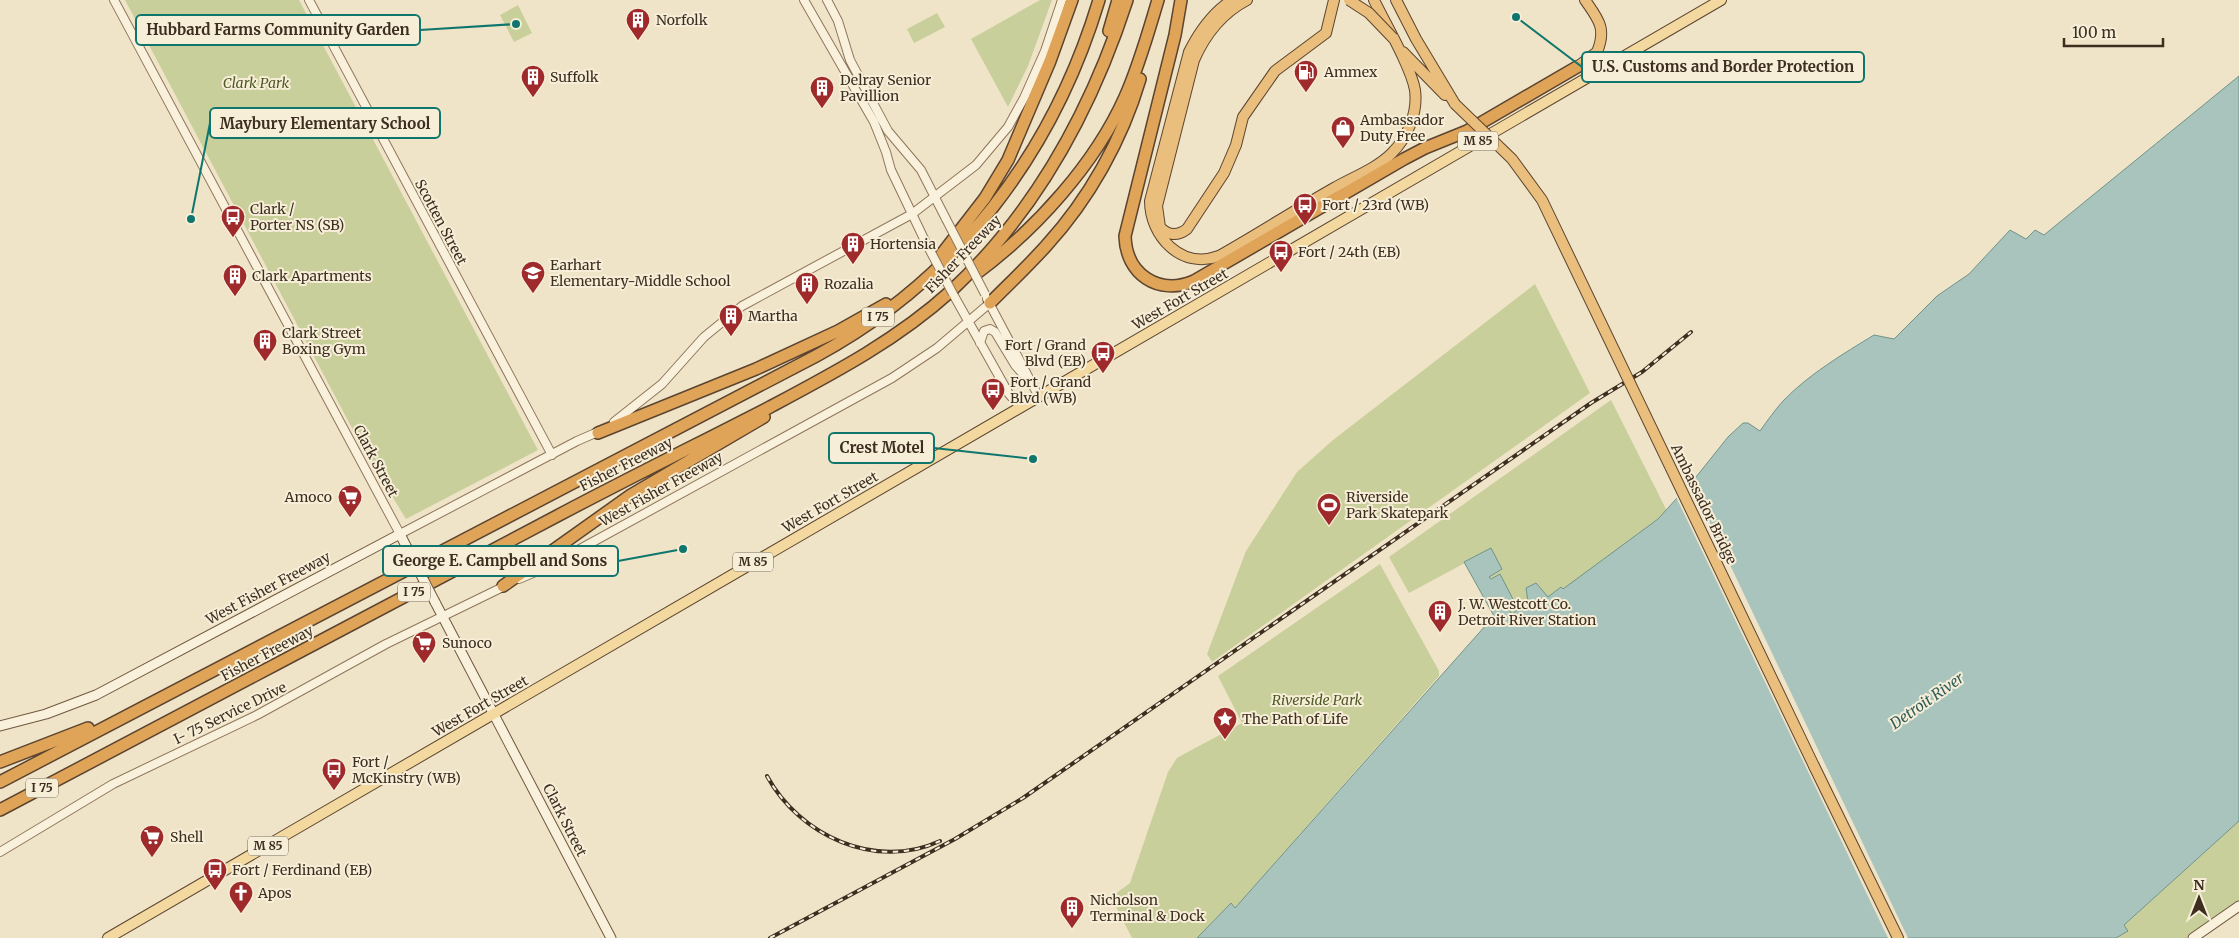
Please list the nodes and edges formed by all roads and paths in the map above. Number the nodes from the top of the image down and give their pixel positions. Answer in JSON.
{"nodes":[{"id":1,"x":114,"y":0,"type":"edge"},
{"id":2,"x":310,"y":0,"type":"edge"},
{"id":3,"x":804,"y":0,"type":"edge"},
{"id":4,"x":828,"y":0,"type":"edge"},
{"id":5,"x":1062,"y":0,"type":"edge"},
{"id":6,"x":1072,"y":0,"type":"edge"},
{"id":7,"x":1091,"y":0,"type":"edge"},
{"id":8,"x":1099,"y":0,"type":"edge"},
{"id":9,"x":1118,"y":0,"type":"edge"},
{"id":10,"x":1127,"y":0,"type":"edge"},
{"id":11,"x":1158,"y":0,"type":"edge"},
{"id":12,"x":1182,"y":0,"type":"edge"},
{"id":13,"x":1232,"y":0,"type":"edge"},
{"id":14,"x":1247,"y":0,"type":"edge"},
{"id":15,"x":1334,"y":0,"type":"edge"},
{"id":16,"x":1349,"y":0,"type":"edge"},
{"id":17,"x":1362,"y":0,"type":"edge"},
{"id":18,"x":1374,"y":0,"type":"edge"},
{"id":19,"x":1396,"y":0,"type":"edge"},
{"id":20,"x":1585,"y":0,"type":"edge"},
{"id":21,"x":1721,"y":0,"type":"edge"},
{"id":22,"x":1393,"y":38,"type":"junction"},
{"id":23,"x":1077,"y":64,"type":"junction"},
{"id":24,"x":1577,"y":68,"type":"joint"},
{"id":25,"x":856,"y":71,"type":"junction"},
{"id":26,"x":847,"y":76,"type":"junction"},
{"id":27,"x":1455,"y":104,"type":"junction"},
{"id":28,"x":1084,"y":111,"type":"junction"},
{"id":29,"x":1176,"y":111,"type":"junction"},
{"id":30,"x":934,"y":198,"type":"junction"},
{"id":31,"x":912,"y":214,"type":"junction"},
{"id":32,"x":919,"y":284,"type":"junction"},
{"id":33,"x":987,"y":299,"type":"junction"},
{"id":34,"x":938,"y":302,"type":"junction"},
{"id":35,"x":968,"y":322,"type":"junction"},
{"id":36,"x":980,"y":344,"type":"junction"},
{"id":37,"x":1030,"y":380,"type":"junction"},
{"id":38,"x":807,"y":387,"type":"junction"},
{"id":39,"x":1039,"y":397,"type":"junction"},
{"id":40,"x":1020,"y":407,"type":"junction"},
{"id":41,"x":598,"y":433,"type":"junction"},
{"id":42,"x":552,"y":455,"type":"junction"},
{"id":43,"x":400,"y":534,"type":"junction"},
{"id":44,"x":503,"y":586,"type":"junction"},
{"id":45,"x":442,"y":616,"type":"junction"},
{"id":46,"x":332,"y":674,"type":"joint"},
{"id":47,"x":134,"y":711,"type":"junction"},
{"id":48,"x":495,"y":713,"type":"junction"},
{"id":49,"x":0,"y":726,"type":"edge"},
{"id":50,"x":0,"y":762,"type":"edge"},
{"id":51,"x":0,"y":782,"type":"edge"},
{"id":52,"x":0,"y":810,"type":"edge"},
{"id":53,"x":0,"y":852,"type":"edge"},
{"id":54,"x":2239,"y":906,"type":"edge"},
{"id":55,"x":108,"y":938,"type":"edge"},
{"id":56,"x":611,"y":938,"type":"edge"},
{"id":57,"x":1898,"y":938,"type":"edge"},
{"id":58,"x":2193,"y":938,"type":"edge"}],
"edges":[{"from":1,"to":43,"type":"street","name":"Clark Street"},
{"from":2,"to":42,"type":"street","name":"Scotten Street"},
{"from":3,"to":26,"type":"street"},
{"from":4,"to":25,"type":"street"},
{"from":5,"to":30,"type":"street","name":"West Fisher Freeway"},
{"from":6,"to":32,"type":"highway"},
{"from":7,"to":23,"type":"highway"},
{"from":8,"to":23,"type":"highway","name":"Fisher Freeway","number":"I 75"},
{"from":9,"to":28,"type":"highway"},
{"from":10,"to":28,"type":"highway","name":"Fisher Freeway","number":"I 75"},
{"from":11,"to":33,"type":"highway"},
{"from":11,"to":34,"type":"highway"},
{"from":12,"to":24,"type":"highway"},
{"from":13,"to":29,"type":"highway"},
{"from":14,"to":29,"type":"highway"},
{"from":15,"to":29,"type":"highway"},
{"from":16,"to":22,"type":"highway","bridge":true},
{"from":17,"to":22,"type":"highway","bridge":true},
{"from":18,"to":29,"type":"highway"},
{"from":19,"to":27,"type":"highway"},
{"from":20,"to":24,"type":"highway"},
{"from":21,"to":39,"type":"main road","name":"West Fort Street","number":"M 85"},
{"from":22,"to":27,"type":"highway"},
{"from":23,"to":32,"type":"highway","name":"Fisher Freeway","number":"I 75"},
{"from":25,"to":26,"type":"street"},
{"from":25,"to":30,"type":"street"},
{"from":26,"to":31,"type":"street"},
{"from":27,"to":57,"type":"highway","name":"Ambassador Bridge","bridge":true},
{"from":28,"to":34,"type":"highway","name":"Fisher Freeway","number":"I 75"},
{"from":30,"to":31,"type":"street","name":"West Fisher Freeway"},
{"from":30,"to":33,"type":"street","bridge":true},
{"from":31,"to":35,"type":"street","bridge":true},
{"from":31,"to":41,"type":"street","name":"West Fisher Freeway"},
{"from":32,"to":41,"type":"highway"},
{"from":32,"to":47,"type":"highway","name":"Fisher Freeway","number":"I 75"},
{"from":33,"to":35,"type":"street","name":"West Fisher Freeway"},
{"from":33,"to":37,"type":"street"},
{"from":34,"to":38,"type":"highway","name":"Fisher Freeway","number":"I 75"},
{"from":35,"to":36,"type":"street"},
{"from":35,"to":44,"type":"street","name":"West Fisher Freeway"},
{"from":36,"to":37,"type":"street"},
{"from":36,"to":40,"type":"street"},
{"from":37,"to":39,"type":"street"},
{"from":38,"to":44,"type":"highway"},
{"from":38,"to":52,"type":"highway","name":"Fisher Freeway","number":"I 75"},
{"from":39,"to":40,"type":"main road","name":"West Fort Street","number":"M 85"},
{"from":40,"to":48,"type":"main road","name":"West Fort Street","number":"M 85"},
{"from":41,"to":42,"type":"street","name":"West Fisher Freeway"},
{"from":42,"to":43,"type":"street","name":"West Fisher Freeway"},
{"from":43,"to":45,"type":"main road","name":"Clark Street","bridge":true},
{"from":43,"to":49,"type":"main road","name":"West Fisher Freeway"},
{"from":44,"to":45,"type":"street","name":"West Fisher Freeway"},
{"from":45,"to":46,"type":"street","name":"West Fisher Freeway"},
{"from":45,"to":48,"type":"main road","name":"Clark Street"},
{"from":46,"to":53,"type":"street","name":"I- 75 Service Drive"},
{"from":47,"to":50,"type":"highway"},
{"from":47,"to":51,"type":"highway","name":"Fisher Freeway","number":"I 75"},
{"from":48,"to":55,"type":"main road","name":"West Fort Street","number":"M 85"},
{"from":48,"to":56,"type":"main road","name":"Clark Street"},
{"from":54,"to":58,"type":"main road"}]}
